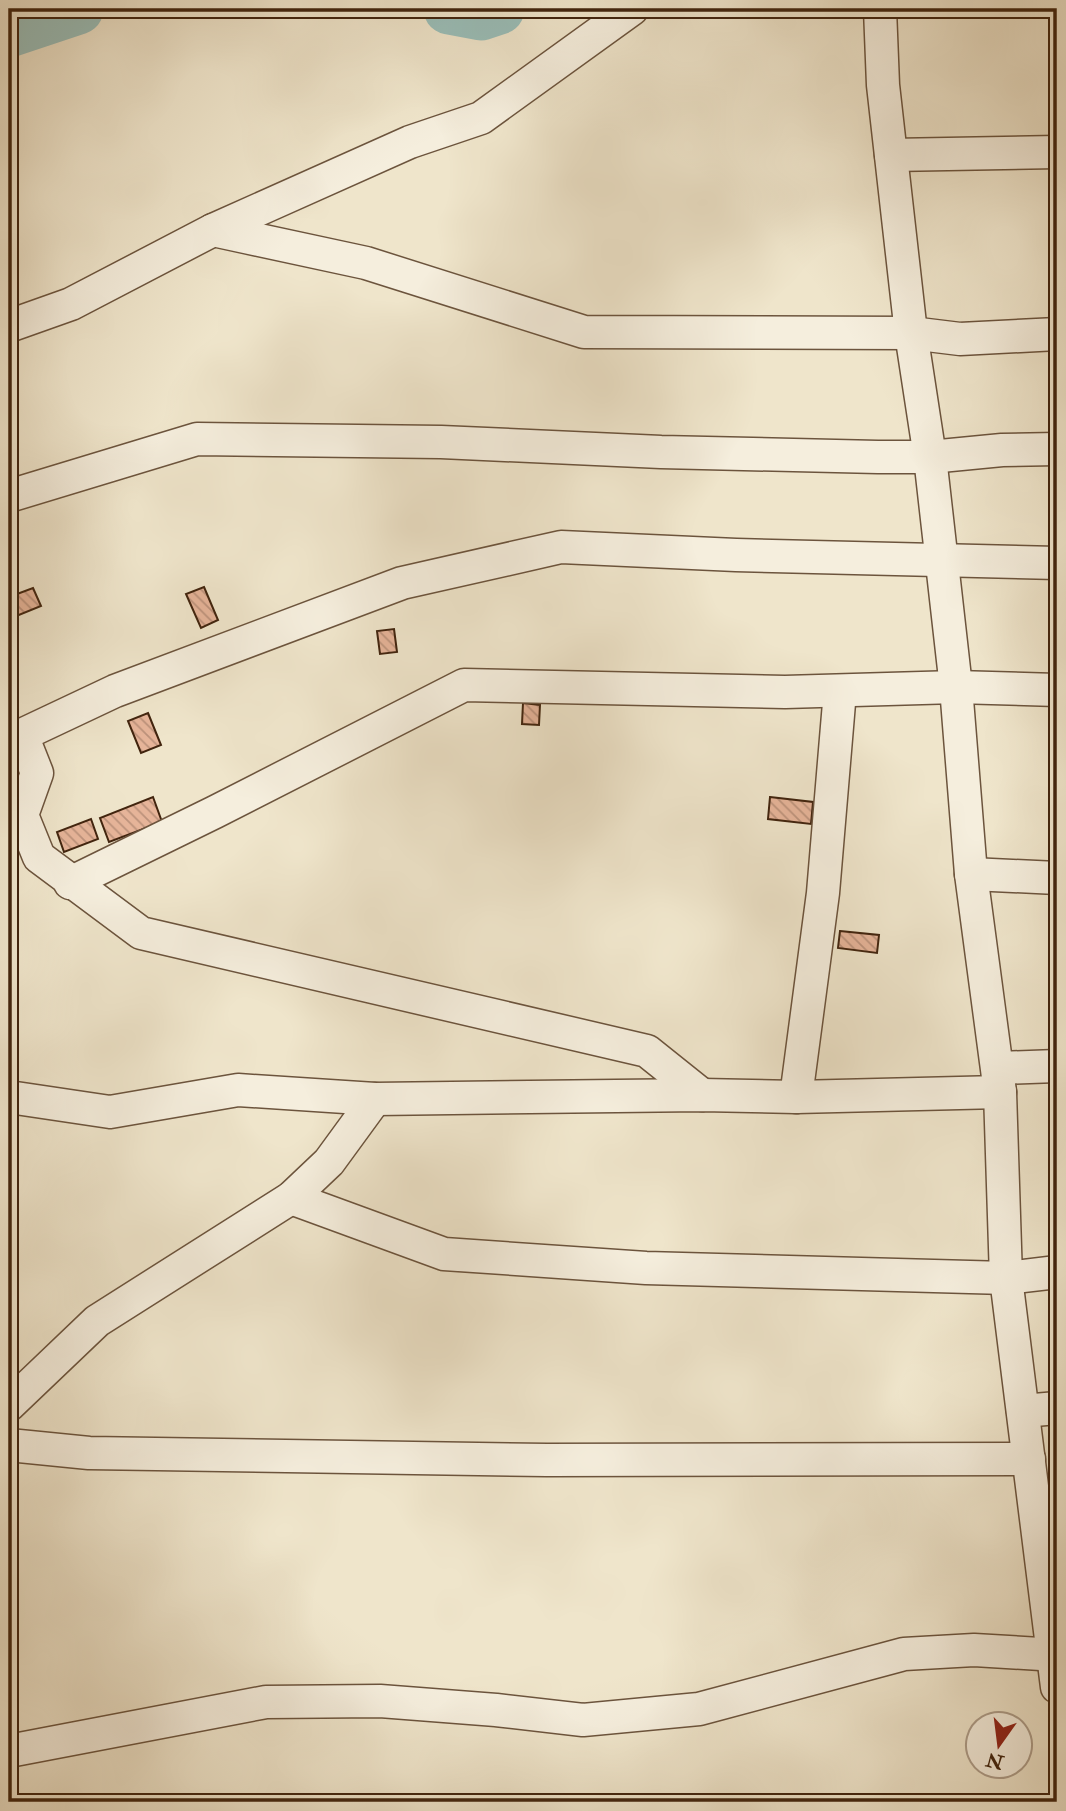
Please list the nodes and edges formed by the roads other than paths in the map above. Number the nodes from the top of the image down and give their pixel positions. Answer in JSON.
{"nodes":[{"id":1,"x":632,"y":9,"type":"edge"},
{"id":2,"x":880,"y":9,"type":"edge"},
{"id":3,"x":1057,"y":152,"type":"edge"},
{"id":4,"x":891,"y":155,"type":"junction"},
{"id":5,"x":213,"y":230,"type":"junction"},
{"id":6,"x":9,"y":326,"type":"edge"},
{"id":7,"x":911,"y":333,"type":"junction"},
{"id":8,"x":1057,"y":334,"type":"edge"},
{"id":9,"x":1057,"y":449,"type":"edge"},
{"id":10,"x":930,"y":457,"type":"junction"},
{"id":11,"x":9,"y":496,"type":"edge"},
{"id":12,"x":942,"y":559,"type":"junction"},
{"id":13,"x":1057,"y":563,"type":"edge"},
{"id":14,"x":956,"y":687,"type":"junction"},
{"id":15,"x":1057,"y":690,"type":"edge"},
{"id":16,"x":840,"y":691,"type":"junction"},
{"id":17,"x":15,"y":738,"type":"edge"},
{"id":18,"x":971,"y":874,"type":"junction"},
{"id":19,"x":1057,"y":878,"type":"edge"},
{"id":20,"x":70,"y":883,"type":"junction"},
{"id":21,"x":1057,"y":1066,"type":"edge"},
{"id":22,"x":999,"y":1080,"type":"junction"},
{"id":23,"x":702,"y":1095,"type":"junction"},
{"id":24,"x":9,"y":1097,"type":"edge"},
{"id":25,"x":796,"y":1097,"type":"junction"},
{"id":26,"x":375,"y":1099,"type":"junction"},
{"id":27,"x":291,"y":1198,"type":"junction"},
{"id":28,"x":1057,"y":1272,"type":"edge"},
{"id":29,"x":1006,"y":1278,"type":"junction"},
{"id":30,"x":9,"y":1405,"type":"edge"},
{"id":31,"x":1057,"y":1408,"type":"edge"},
{"id":32,"x":1023,"y":1411,"type":"junction"},
{"id":33,"x":9,"y":1446,"type":"edge"},
{"id":34,"x":1029,"y":1459,"type":"junction"},
{"id":35,"x":1055,"y":1655,"type":"edge"},
{"id":36,"x":1057,"y":1687,"type":"edge"},
{"id":37,"x":9,"y":1751,"type":"edge"}],
"edges":[{"from":1,"to":5,"type":"street"},
{"from":2,"to":4,"type":"street"},
{"from":3,"to":4,"type":"street"},
{"from":4,"to":7,"type":"street"},
{"from":5,"to":6,"type":"street"},
{"from":5,"to":7,"type":"street"},
{"from":7,"to":8,"type":"street"},
{"from":7,"to":10,"type":"street"},
{"from":9,"to":10,"type":"street"},
{"from":10,"to":11,"type":"street"},
{"from":10,"to":12,"type":"street"},
{"from":12,"to":13,"type":"street"},
{"from":12,"to":14,"type":"street"},
{"from":12,"to":17,"type":"street"},
{"from":14,"to":15,"type":"street"},
{"from":14,"to":16,"type":"street"},
{"from":14,"to":18,"type":"street"},
{"from":16,"to":20,"type":"street"},
{"from":16,"to":25,"type":"street"},
{"from":17,"to":20,"type":"street"},
{"from":18,"to":19,"type":"street"},
{"from":18,"to":22,"type":"street"},
{"from":20,"to":23,"type":"street"},
{"from":21,"to":22,"type":"street"},
{"from":22,"to":25,"type":"street"},
{"from":22,"to":29,"type":"street"},
{"from":23,"to":25,"type":"street"},
{"from":23,"to":26,"type":"street"},
{"from":24,"to":26,"type":"street"},
{"from":26,"to":27,"type":"street"},
{"from":27,"to":29,"type":"street"},
{"from":27,"to":30,"type":"street"},
{"from":28,"to":29,"type":"street"},
{"from":29,"to":32,"type":"street"},
{"from":31,"to":32,"type":"street"},
{"from":32,"to":34,"type":"street"},
{"from":33,"to":34,"type":"street"},
{"from":34,"to":35,"type":"street"},
{"from":35,"to":36,"type":"street"},
{"from":35,"to":37,"type":"street"}]}
